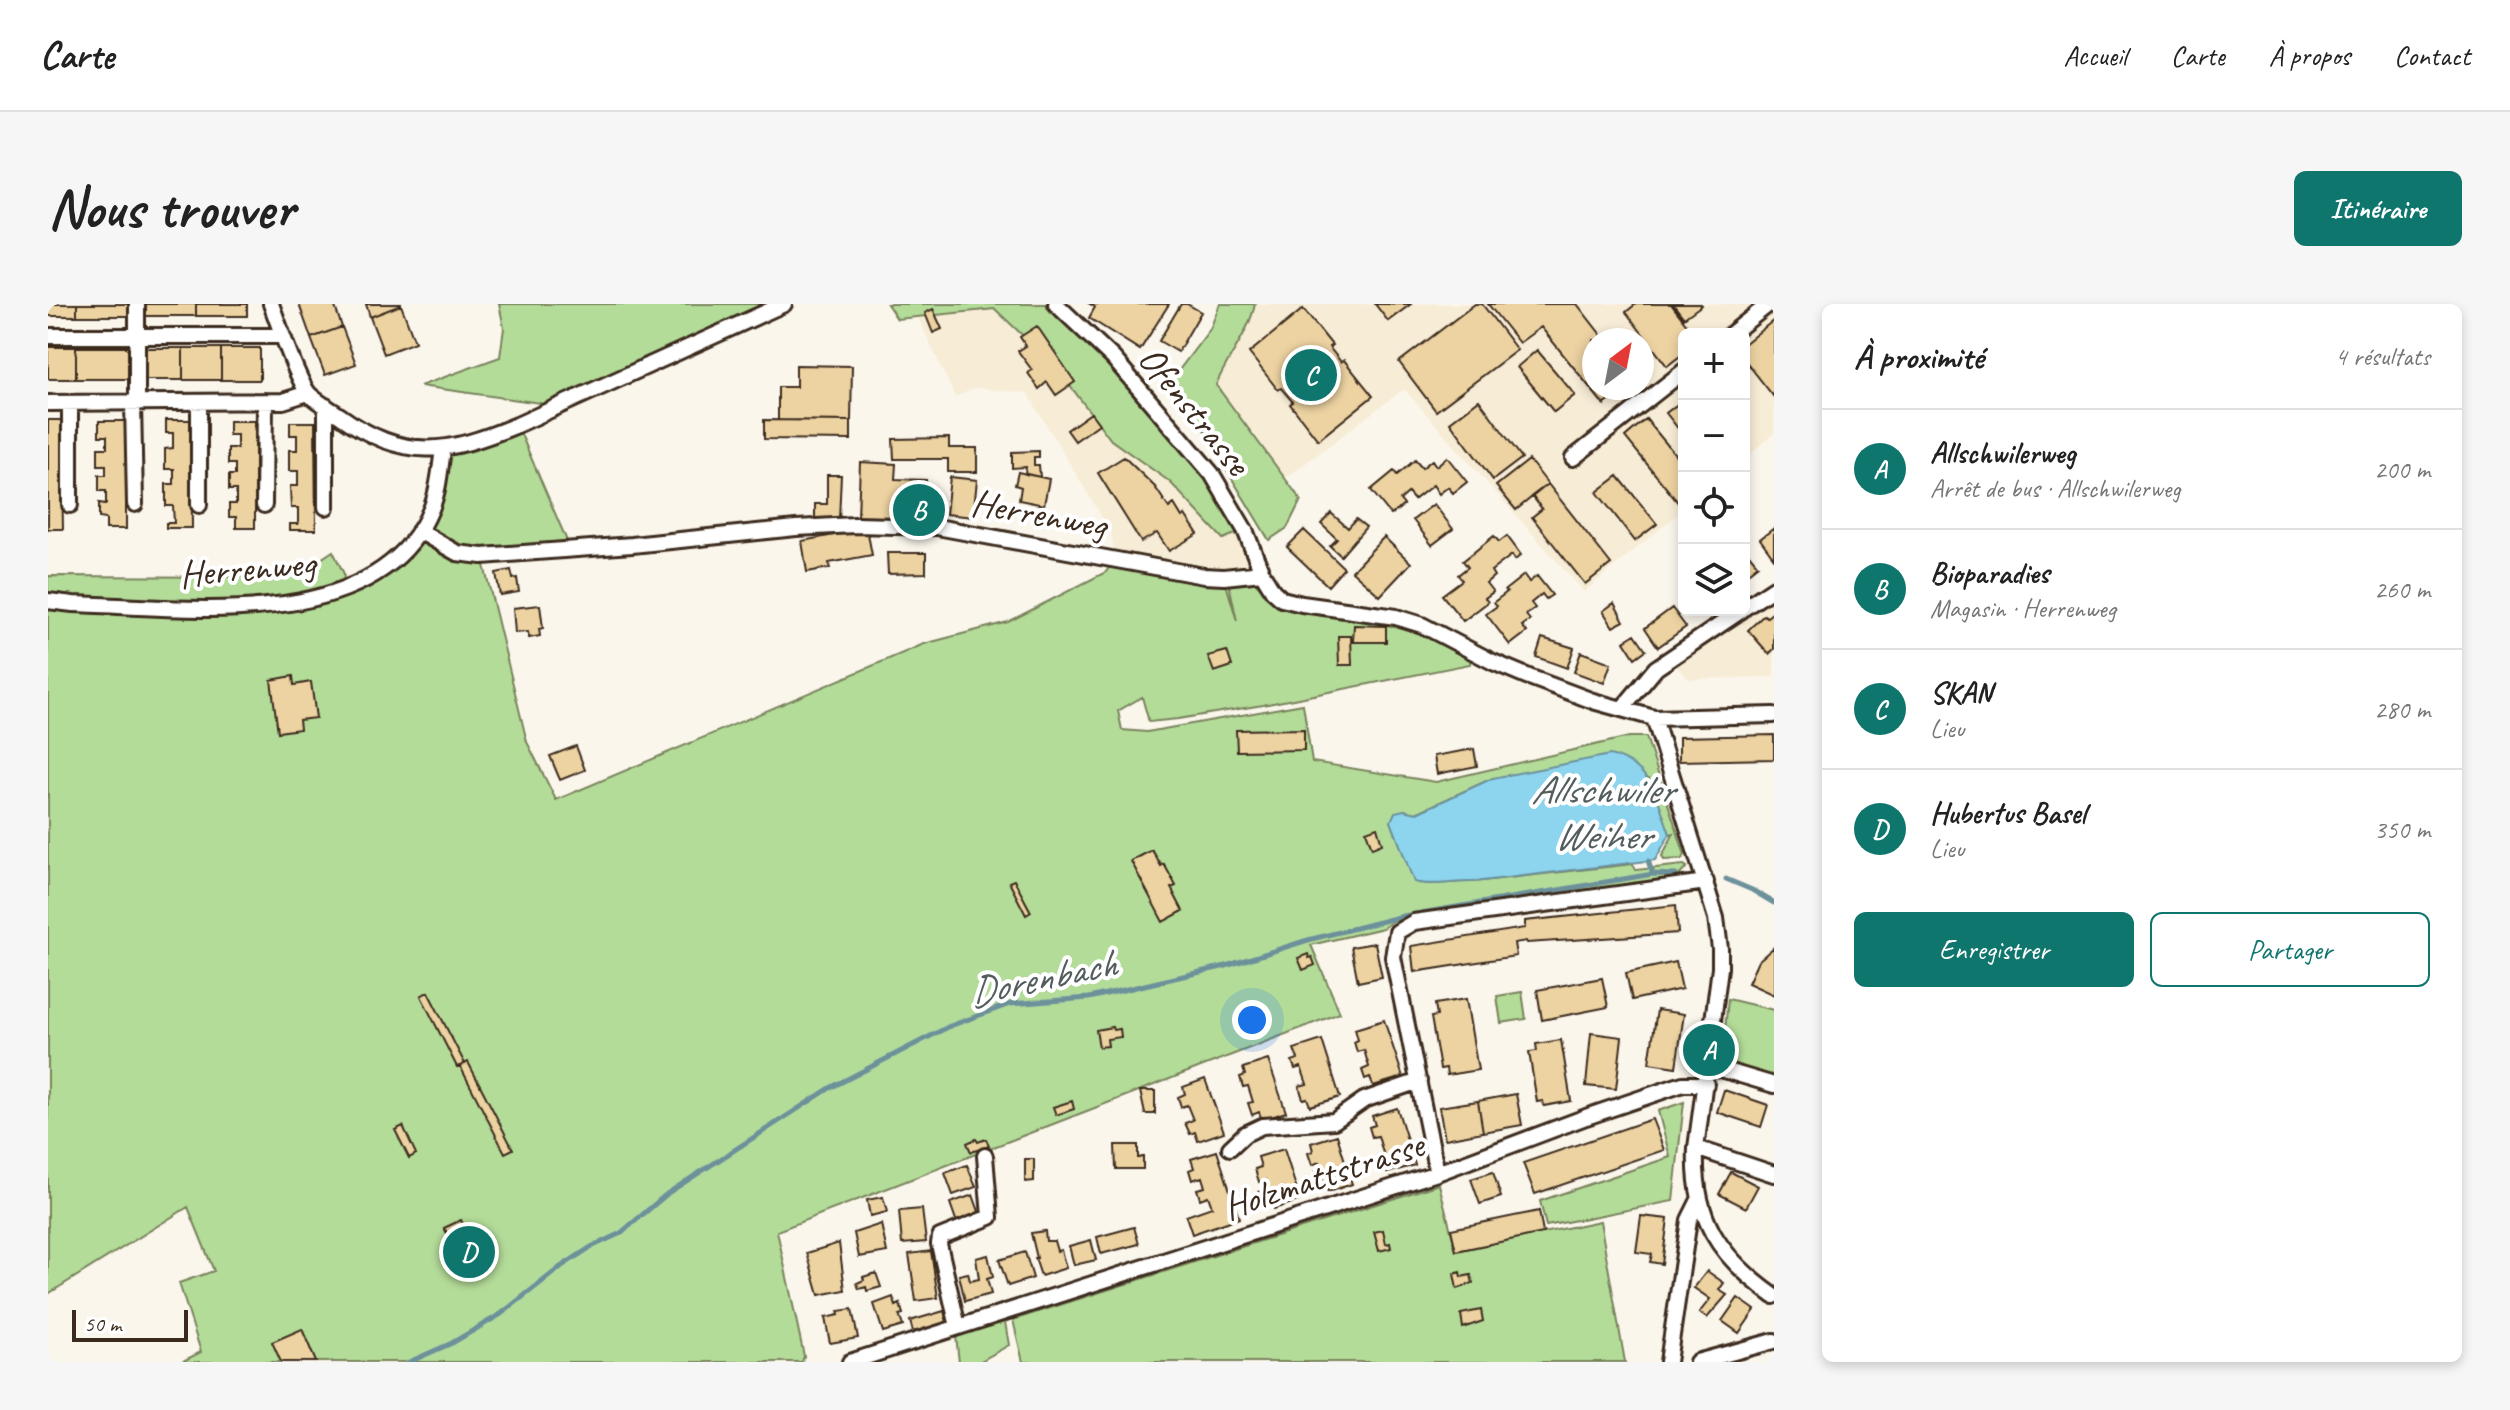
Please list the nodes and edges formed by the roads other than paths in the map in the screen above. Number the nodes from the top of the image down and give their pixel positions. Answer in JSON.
{"nodes":[{"id":1,"x":137,"y":304,"type":"edge"},
{"id":2,"x":271,"y":304,"type":"edge"},
{"id":3,"x":784,"y":304,"type":"edge"},
{"id":4,"x":1056,"y":304,"type":"edge"},
{"id":5,"x":1769,"y":304,"type":"edge"},
{"id":6,"x":1739,"y":328,"type":"edge"},
{"id":7,"x":48,"y":336,"type":"edge"},
{"id":8,"x":138,"y":336,"type":"junction"},
{"id":9,"x":283,"y":336,"type":"junction"},
{"id":10,"x":1678,"y":376,"type":"edge"},
{"id":11,"x":308,"y":393,"type":"junction"},
{"id":12,"x":265,"y":401,"type":"junction"},
{"id":13,"x":135,"y":402,"type":"junction"},
{"id":14,"x":199,"y":402,"type":"junction"},
{"id":15,"x":48,"y":403,"type":"edge"},
{"id":16,"x":70,"y":403,"type":"junction"},
{"id":17,"x":326,"y":406,"type":"junction"},
{"id":18,"x":443,"y":449,"type":"junction"},
{"id":19,"x":1573,"y":458,"type":"dead end"},
{"id":20,"x":135,"y":504,"type":"dead end"},
{"id":21,"x":70,"y":505,"type":"dead end"},
{"id":22,"x":199,"y":505,"type":"dead end"},
{"id":23,"x":264,"y":505,"type":"dead end"},
{"id":24,"x":326,"y":507,"type":"dead end"},
{"id":25,"x":419,"y":531,"type":"junction"},
{"id":26,"x":1262,"y":573,"type":"junction"},
{"id":27,"x":1774,"y":588,"type":"edge"},
{"id":28,"x":48,"y":601,"type":"edge"},
{"id":29,"x":1750,"y":604,"type":"edge"},
{"id":30,"x":1733,"y":616,"type":"edge"},
{"id":31,"x":1622,"y":709,"type":"junction"},
{"id":32,"x":1774,"y":715,"type":"edge"},
{"id":33,"x":1654,"y":718,"type":"junction"},
{"id":34,"x":1706,"y":882,"type":"junction"},
{"id":35,"x":1707,"y":1065,"type":"junction"},
{"id":36,"x":1419,"y":1081,"type":"junction"},
{"id":37,"x":1706,"y":1084,"type":"junction"},
{"id":38,"x":1774,"y":1085,"type":"edge"},
{"id":39,"x":1230,"y":1148,"type":"dead end"},
{"id":40,"x":1696,"y":1148,"type":"junction"},
{"id":41,"x":985,"y":1156,"type":"dead end"},
{"id":42,"x":1437,"y":1173,"type":"junction"},
{"id":43,"x":1774,"y":1174,"type":"edge"},
{"id":44,"x":1699,"y":1200,"type":"junction"},
{"id":45,"x":1774,"y":1296,"type":"edge"},
{"id":46,"x":958,"y":1327,"type":"junction"},
{"id":47,"x":1774,"y":1341,"type":"edge"},
{"id":48,"x":850,"y":1362,"type":"edge"},
{"id":49,"x":1668,"y":1362,"type":"edge"},
{"id":50,"x":1697,"y":1362,"type":"edge"}],
"edges":[{"from":1,"to":8,"type":"street"},
{"from":2,"to":9,"type":"street"},
{"from":3,"to":18,"type":"street"},
{"from":4,"to":26,"type":"street","name":"Ofenstrasse"},
{"from":5,"to":6,"type":"street"},
{"from":7,"to":8,"type":"street"},
{"from":8,"to":9,"type":"street"},
{"from":8,"to":13,"type":"street"},
{"from":9,"to":11,"type":"street"},
{"from":10,"to":19,"type":"street"},
{"from":11,"to":12,"type":"street"},
{"from":11,"to":17,"type":"street"},
{"from":12,"to":14,"type":"street"},
{"from":12,"to":23,"type":"street"},
{"from":13,"to":14,"type":"street"},
{"from":13,"to":16,"type":"street"},
{"from":13,"to":20,"type":"street"},
{"from":14,"to":22,"type":"street"},
{"from":15,"to":16,"type":"street"},
{"from":16,"to":21,"type":"street"},
{"from":17,"to":18,"type":"street"},
{"from":17,"to":24,"type":"street"},
{"from":18,"to":25,"type":"street"},
{"from":25,"to":26,"type":"street","name":"Herrenweg"},
{"from":25,"to":28,"type":"street","name":"Herrenweg"},
{"from":26,"to":31,"type":"street"},
{"from":27,"to":29,"type":"street"},
{"from":30,"to":31,"type":"street"},
{"from":31,"to":33,"type":"street"},
{"from":32,"to":33,"type":"street"},
{"from":33,"to":34,"type":"street"},
{"from":34,"to":35,"type":"street"},
{"from":34,"to":36,"type":"street"},
{"from":35,"to":37,"type":"street"},
{"from":35,"to":38,"type":"street"},
{"from":36,"to":39,"type":"street"},
{"from":36,"to":42,"type":"street"},
{"from":37,"to":40,"type":"street"},
{"from":37,"to":42,"type":"street","name":"Holzmattstrasse"},
{"from":40,"to":43,"type":"street"},
{"from":40,"to":44,"type":"street"},
{"from":41,"to":46,"type":"street"},
{"from":42,"to":46,"type":"street","name":"Holzmattstrasse"},
{"from":44,"to":45,"type":"street"},
{"from":44,"to":49,"type":"street"},
{"from":46,"to":48,"type":"street","name":"Holzmattstrasse"},
{"from":47,"to":50,"type":"street"}]}
